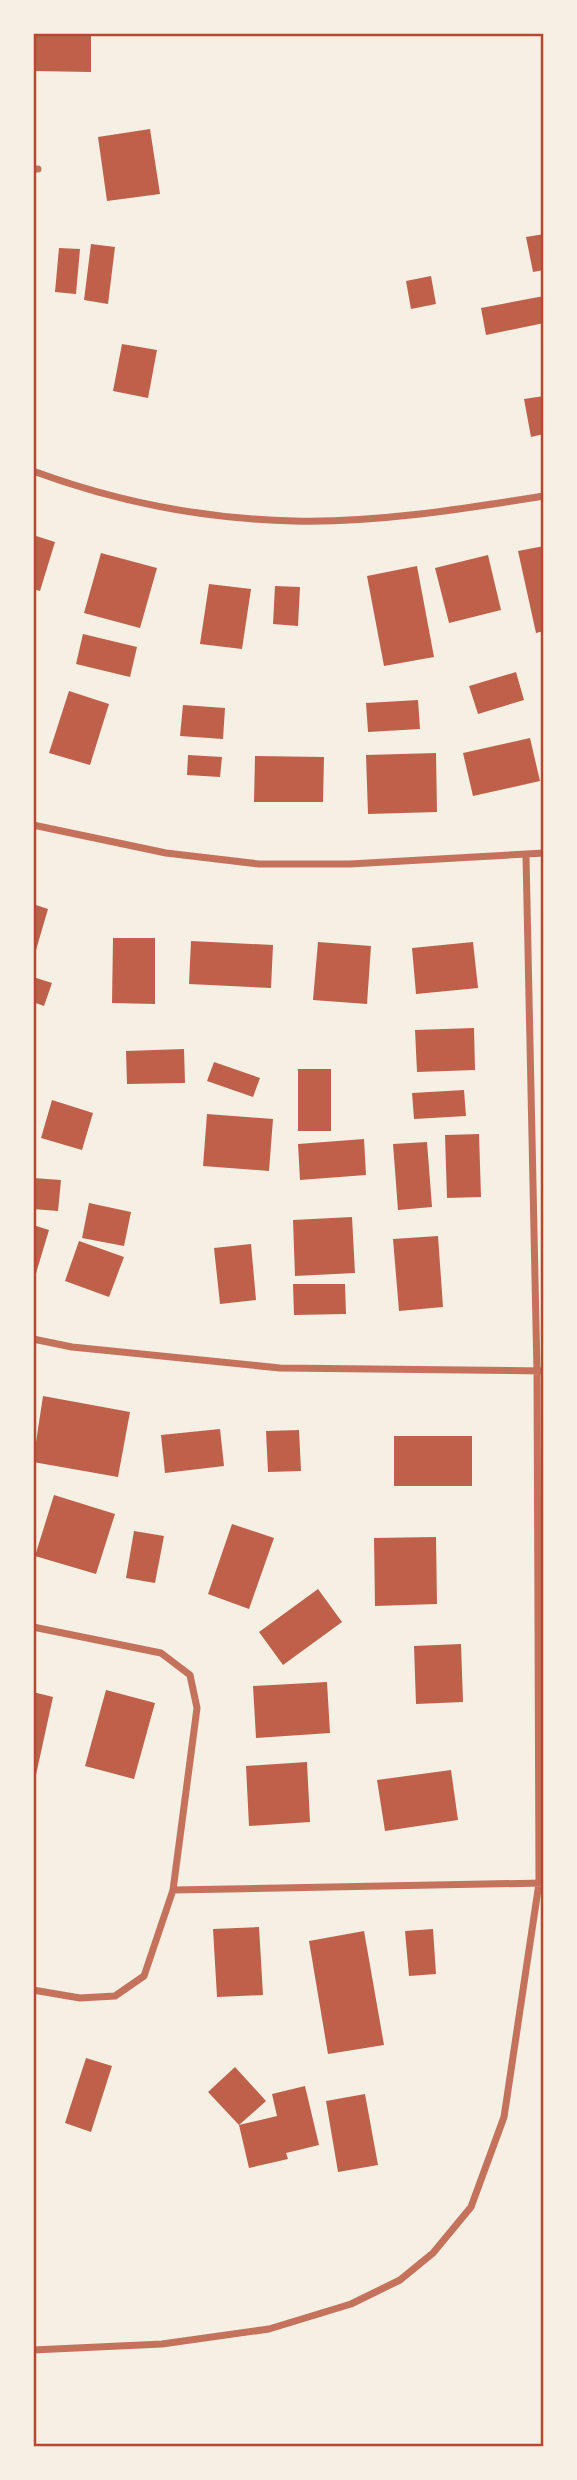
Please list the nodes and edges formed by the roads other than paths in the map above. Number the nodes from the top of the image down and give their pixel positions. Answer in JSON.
{"nodes":[{"id":1,"x":33,"y":471,"type":"edge"},
{"id":2,"x":544,"y":496,"type":"edge"},
{"id":3,"x":33,"y":825,"type":"edge"},
{"id":4,"x":544,"y":853,"type":"edge"},
{"id":5,"x":526,"y":856,"type":"junction"},
{"id":6,"x":33,"y":1339,"type":"edge"},
{"id":7,"x":540,"y":1372,"type":"edge"},
{"id":8,"x":33,"y":1627,"type":"edge"},
{"id":9,"x":542,"y":1883,"type":"edge"},
{"id":10,"x":173,"y":1890,"type":"junction"},
{"id":11,"x":33,"y":1990,"type":"edge"},
{"id":12,"x":33,"y":2350,"type":"edge"}],
"edges":[{"from":1,"to":2,"type":"street"},
{"from":3,"to":5,"type":"street"},
{"from":4,"to":5,"type":"street"},
{"from":5,"to":7,"type":"street"},
{"from":6,"to":7,"type":"street"},
{"from":7,"to":9,"type":"street"},
{"from":8,"to":10,"type":"street"},
{"from":9,"to":10,"type":"street"},
{"from":9,"to":12,"type":"street"},
{"from":10,"to":11,"type":"street"}]}
